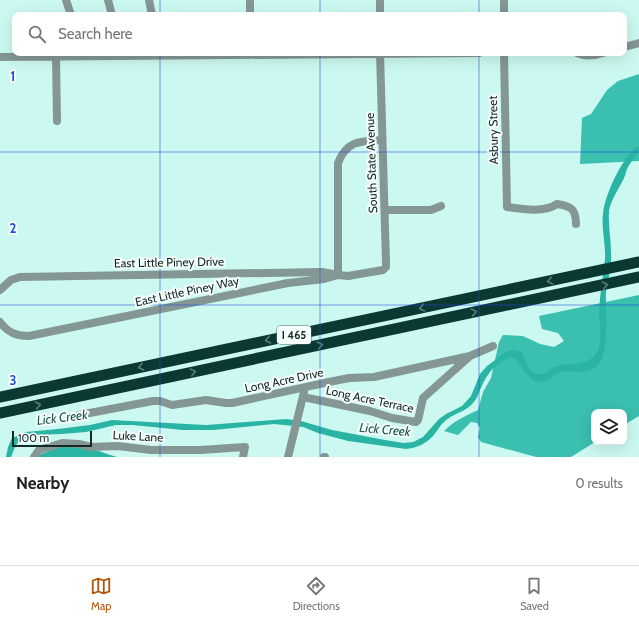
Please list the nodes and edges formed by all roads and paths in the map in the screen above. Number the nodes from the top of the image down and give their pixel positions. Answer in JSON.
{"nodes":[{"id":1,"x":66,"y":0,"type":"edge"},
{"id":2,"x":108,"y":0,"type":"edge"},
{"id":3,"x":149,"y":0,"type":"edge"},
{"id":4,"x":250,"y":0,"type":"edge"},
{"id":5,"x":380,"y":0,"type":"edge"},
{"id":6,"x":504,"y":0,"type":"edge"},
{"id":7,"x":70,"y":12,"type":"edge"},
{"id":8,"x":111,"y":12,"type":"edge"},
{"id":9,"x":151,"y":12,"type":"edge"},
{"id":10,"x":250,"y":12,"type":"edge"},
{"id":11,"x":380,"y":12,"type":"edge"},
{"id":12,"x":504,"y":12,"type":"edge"},
{"id":13,"x":639,"y":43,"type":"edge"},
{"id":14,"x":627,"y":46,"type":"edge"},
{"id":15,"x":69,"y":56,"type":"edge"},
{"id":16,"x":380,"y":56,"type":"edge"},
{"id":17,"x":504,"y":56,"type":"edge"},
{"id":18,"x":0,"y":57,"type":"edge"},
{"id":19,"x":56,"y":57,"type":"junction"},
{"id":20,"x":57,"y":121,"type":"dead end"},
{"id":21,"x":382,"y":140,"type":"junction"},
{"id":22,"x":441,"y":206,"type":"dead end"},
{"id":23,"x":385,"y":210,"type":"junction"},
{"id":24,"x":576,"y":224,"type":"dead end"},
{"id":25,"x":639,"y":262,"type":"edge"},
{"id":26,"x":383,"y":270,"type":"joint"},
{"id":27,"x":277,"y":273,"type":"junction"},
{"id":28,"x":338,"y":275,"type":"junction"},
{"id":29,"x":639,"y":278,"type":"edge"},
{"id":30,"x":279,"y":284,"type":"junction"},
{"id":31,"x":1,"y":288,"type":"edge"},
{"id":32,"x":0,"y":322,"type":"edge"},
{"id":33,"x":493,"y":346,"type":"dead end"},
{"id":34,"x":470,"y":356,"type":"junction"},
{"id":35,"x":305,"y":388,"type":"junction"},
{"id":36,"x":0,"y":397,"type":"edge"},
{"id":37,"x":304,"y":397,"type":"junction"},
{"id":38,"x":0,"y":413,"type":"edge"},
{"id":39,"x":79,"y":415,"type":"dead end"},
{"id":40,"x":151,"y":450,"type":"junction"},
{"id":41,"x":200,"y":450,"type":"junction"},
{"id":42,"x":34,"y":457,"type":"edge"},
{"id":43,"x":156,"y":457,"type":"edge"},
{"id":44,"x":205,"y":457,"type":"edge"},
{"id":45,"x":242,"y":457,"type":"edge"},
{"id":46,"x":288,"y":457,"type":"edge"}],
"edges":[{"from":1,"to":7,"type":"street"},
{"from":2,"to":8,"type":"street"},
{"from":3,"to":9,"type":"street"},
{"from":4,"to":10,"type":"street"},
{"from":5,"to":11,"type":"street"},
{"from":6,"to":12,"type":"street"},
{"from":13,"to":14,"type":"street"},
{"from":15,"to":19,"type":"street"},
{"from":16,"to":21,"type":"street","name":"South State Avenue"},
{"from":17,"to":24,"type":"street","name":"Asbury Street"},
{"from":18,"to":19,"type":"street"},
{"from":19,"to":20,"type":"street"},
{"from":21,"to":23,"type":"street","name":"South State Avenue"},
{"from":21,"to":28,"type":"street"},
{"from":22,"to":23,"type":"street"},
{"from":23,"to":26,"type":"street","name":"South State Avenue"},
{"from":25,"to":36,"type":"highway","number":"I 465","one_way":true},
{"from":26,"to":28,"type":"street","name":"East Little Piney Way"},
{"from":27,"to":28,"type":"street","name":"East Little Piney Drive"},
{"from":27,"to":30,"type":"street"},
{"from":27,"to":31,"type":"street","name":"East Little Piney Drive"},
{"from":28,"to":30,"type":"street","name":"East Little Piney Way"},
{"from":38,"to":29,"type":"highway","number":"I 465","one_way":true},
{"from":30,"to":32,"type":"street","name":"East Little Piney Way"},
{"from":33,"to":34,"type":"street","name":"Long Acre Drive"},
{"from":34,"to":35,"type":"street","name":"Long Acre Drive"},
{"from":34,"to":37,"type":"street","name":"Long Acre Terrace"},
{"from":35,"to":37,"type":"street"},
{"from":35,"to":39,"type":"street","name":"Long Acre Drive"},
{"from":37,"to":46,"type":"street"},
{"from":40,"to":41,"type":"street","name":"Luke Lane"},
{"from":40,"to":42,"type":"street","name":"Luke Lane"},
{"from":40,"to":43,"type":"street"},
{"from":41,"to":44,"type":"street"},
{"from":41,"to":45,"type":"street","name":"Luke Lane"}]}
